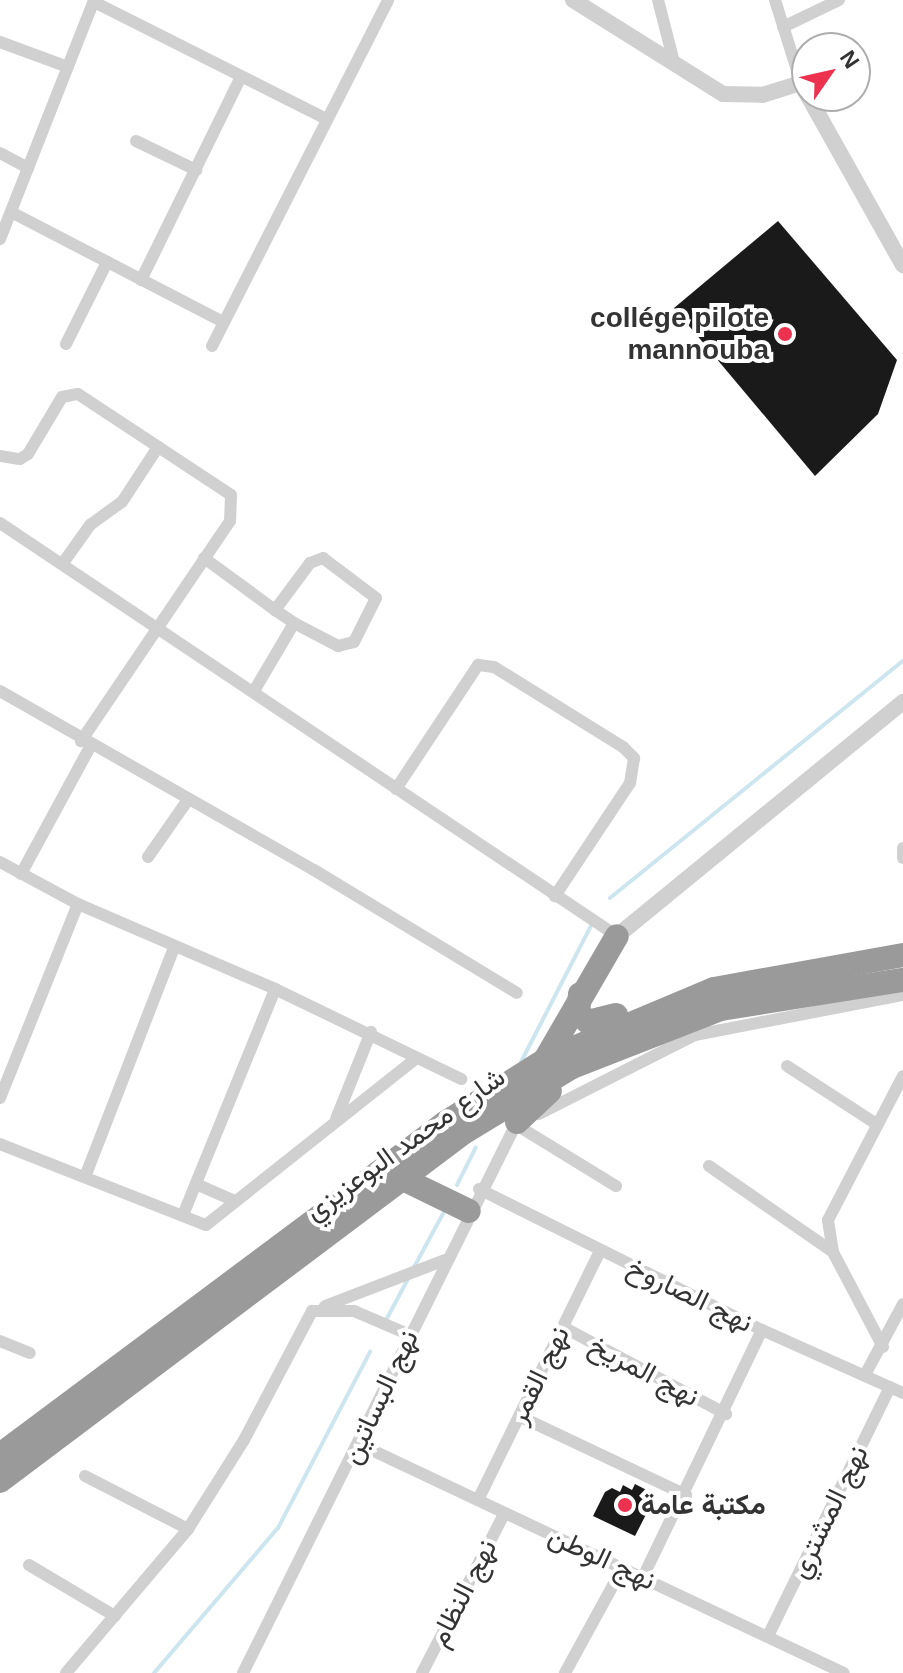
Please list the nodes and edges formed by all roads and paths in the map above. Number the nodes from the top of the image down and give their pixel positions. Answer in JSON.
{"nodes":[{"id":1,"x":388,"y":0,"type":"edge"},
{"id":2,"x":573,"y":0,"type":"edge"},
{"id":3,"x":658,"y":0,"type":"edge"},
{"id":4,"x":775,"y":0,"type":"edge"},
{"id":5,"x":839,"y":0,"type":"edge"},
{"id":6,"x":94,"y":1,"type":"edge"},
{"id":7,"x":783,"y":27,"type":"junction"},
{"id":8,"x":0,"y":42,"type":"edge"},
{"id":9,"x":791,"y":50,"type":"edge"},
{"id":10,"x":675,"y":66,"type":"junction"},
{"id":11,"x":68,"y":67,"type":"junction"},
{"id":12,"x":241,"y":77,"type":"junction"},
{"id":13,"x":791,"y":92,"type":"edge"},
{"id":14,"x":817,"y":112,"type":"edge"},
{"id":15,"x":327,"y":119,"type":"junction"},
{"id":16,"x":136,"y":141,"type":"dead end"},
{"id":17,"x":0,"y":153,"type":"edge"},
{"id":18,"x":28,"y":168,"type":"junction"},
{"id":19,"x":196,"y":170,"type":"junction"},
{"id":20,"x":11,"y":212,"type":"junction"},
{"id":21,"x":0,"y":239,"type":"edge"},
{"id":22,"x":107,"y":262,"type":"junction"},
{"id":23,"x":903,"y":265,"type":"edge"},
{"id":24,"x":141,"y":280,"type":"junction"},
{"id":25,"x":223,"y":322,"type":"junction"},
{"id":26,"x":66,"y":344,"type":"dead end"},
{"id":27,"x":212,"y":346,"type":"dead end"},
{"id":28,"x":158,"y":447,"type":"junction"},
{"id":29,"x":0,"y":456,"type":"edge"},
{"id":30,"x":0,"y":523,"type":"edge"},
{"id":31,"x":204,"y":558,"type":"junction"},
{"id":32,"x":63,"y":563,"type":"junction"},
{"id":33,"x":275,"y":610,"type":"junction"},
{"id":34,"x":294,"y":623,"type":"junction"},
{"id":35,"x":159,"y":626,"type":"junction"},
{"id":36,"x":0,"y":691,"type":"edge"},
{"id":37,"x":254,"y":691,"type":"junction"},
{"id":38,"x":903,"y":702,"type":"edge"},
{"id":39,"x":86,"y":744,"type":"junction"},
{"id":40,"x":396,"y":789,"type":"junction"},
{"id":41,"x":187,"y":801,"type":"junction"},
{"id":42,"x":903,"y":848,"type":"edge"},
{"id":43,"x":148,"y":857,"type":"dead end"},
{"id":44,"x":903,"y":858,"type":"edge"},
{"id":45,"x":0,"y":862,"type":"edge"},
{"id":46,"x":21,"y":874,"type":"junction"},
{"id":47,"x":555,"y":896,"type":"junction"},
{"id":48,"x":78,"y":904,"type":"junction"},
{"id":49,"x":617,"y":936,"type":"junction"},
{"id":50,"x":174,"y":947,"type":"junction"},
{"id":51,"x":903,"y":955,"type":"edge"},
{"id":52,"x":903,"y":980,"type":"edge"},
{"id":53,"x":275,"y":989,"type":"junction"},
{"id":54,"x":714,"y":989,"type":"junction"},
{"id":55,"x":517,"y":993,"type":"dead end"},
{"id":56,"x":580,"y":994,"type":"junction"},
{"id":57,"x":903,"y":995,"type":"edge"},
{"id":58,"x":371,"y":1032,"type":"junction"},
{"id":59,"x":618,"y":1045,"type":"junction"},
{"id":60,"x":417,"y":1058,"type":"junction"},
{"id":61,"x":545,"y":1060,"type":"junction"},
{"id":62,"x":787,"y":1066,"type":"dead end"},
{"id":63,"x":903,"y":1076,"type":"edge"},
{"id":64,"x":461,"y":1079,"type":"dead end"},
{"id":65,"x":0,"y":1098,"type":"edge"},
{"id":66,"x":335,"y":1122,"type":"junction"},
{"id":67,"x":878,"y":1125,"type":"junction"},
{"id":68,"x":516,"y":1126,"type":"junction"},
{"id":69,"x":0,"y":1144,"type":"edge"},
{"id":70,"x":709,"y":1166,"type":"dead end"},
{"id":71,"x":85,"y":1177,"type":"junction"},
{"id":72,"x":403,"y":1179,"type":"junction"},
{"id":73,"x":196,"y":1184,"type":"junction"},
{"id":74,"x":616,"y":1186,"type":"dead end"},
{"id":75,"x":474,"y":1200,"type":"junction"},
{"id":76,"x":235,"y":1201,"type":"junction"},
{"id":77,"x":183,"y":1215,"type":"junction"},
{"id":78,"x":600,"y":1251,"type":"junction"},
{"id":79,"x":833,"y":1252,"type":"junction"},
{"id":80,"x":445,"y":1260,"type":"junction"},
{"id":81,"x":903,"y":1305,"type":"edge"},
{"id":82,"x":319,"y":1308,"type":"junction"},
{"id":83,"x":563,"y":1327,"type":"junction"},
{"id":84,"x":762,"y":1330,"type":"junction"},
{"id":85,"x":410,"y":1335,"type":"junction"},
{"id":86,"x":0,"y":1341,"type":"edge"},
{"id":87,"x":883,"y":1347,"type":"junction"},
{"id":88,"x":30,"y":1353,"type":"dead end"},
{"id":89,"x":866,"y":1373,"type":"junction"},
{"id":90,"x":127,"y":1377,"type":"junction"},
{"id":91,"x":890,"y":1387,"type":"junction"},
{"id":92,"x":903,"y":1393,"type":"edge"},
{"id":93,"x":726,"y":1414,"type":"junction"},
{"id":94,"x":519,"y":1416,"type":"junction"},
{"id":95,"x":0,"y":1439,"type":"edge"},
{"id":96,"x":359,"y":1444,"type":"junction"},
{"id":97,"x":0,"y":1455,"type":"edge"},
{"id":98,"x":85,"y":1476,"type":"dead end"},
{"id":99,"x":0,"y":1481,"type":"edge"},
{"id":100,"x":686,"y":1495,"type":"junction"},
{"id":101,"x":0,"y":1498,"type":"edge"},
{"id":102,"x":478,"y":1500,"type":"junction"},
{"id":103,"x":504,"y":1514,"type":"junction"},
{"id":104,"x":188,"y":1529,"type":"junction"},
{"id":105,"x":29,"y":1565,"type":"dead end"},
{"id":106,"x":623,"y":1567,"type":"junction"},
{"id":107,"x":643,"y":1577,"type":"junction"},
{"id":108,"x":115,"y":1616,"type":"junction"},
{"id":109,"x":768,"y":1636,"type":"junction"},
{"id":110,"x":66,"y":1673,"type":"edge"},
{"id":111,"x":243,"y":1673,"type":"edge"},
{"id":112,"x":422,"y":1673,"type":"edge"},
{"id":113,"x":565,"y":1673,"type":"edge"},
{"id":114,"x":844,"y":1673,"type":"edge"}],
"edges":[{"from":1,"to":15,"type":"street"},
{"from":2,"to":10,"type":"street"},
{"from":3,"to":10,"type":"street"},
{"from":4,"to":7,"type":"street"},
{"from":5,"to":7,"type":"street"},
{"from":6,"to":11,"type":"street"},
{"from":6,"to":12,"type":"street"},
{"from":7,"to":9,"type":"street"},
{"from":8,"to":11,"type":"street"},
{"from":10,"to":13,"type":"street"},
{"from":11,"to":18,"type":"street"},
{"from":12,"to":15,"type":"street"},
{"from":12,"to":19,"type":"street"},
{"from":14,"to":23,"type":"street"},
{"from":15,"to":25,"type":"street"},
{"from":16,"to":19,"type":"street"},
{"from":17,"to":18,"type":"street"},
{"from":18,"to":20,"type":"street"},
{"from":19,"to":24,"type":"street"},
{"from":20,"to":21,"type":"street"},
{"from":20,"to":22,"type":"street"},
{"from":22,"to":24,"type":"street"},
{"from":22,"to":26,"type":"street"},
{"from":24,"to":25,"type":"street"},
{"from":25,"to":27,"type":"street"},
{"from":28,"to":29,"type":"street"},
{"from":28,"to":31,"type":"street"},
{"from":28,"to":32,"type":"street"},
{"from":30,"to":32,"type":"street"},
{"from":31,"to":33,"type":"street"},
{"from":31,"to":35,"type":"street"},
{"from":32,"to":35,"type":"street"},
{"from":33,"to":34,"type":"street"},
{"from":33,"to":34,"type":"street"},
{"from":34,"to":37,"type":"street"},
{"from":35,"to":37,"type":"street"},
{"from":35,"to":39,"type":"street"},
{"from":36,"to":39,"type":"street"},
{"from":37,"to":40,"type":"street"},
{"from":38,"to":49,"type":"street"},
{"from":39,"to":41,"type":"street"},
{"from":39,"to":46,"type":"street"},
{"from":40,"to":47,"type":"street"},
{"from":40,"to":47,"type":"street"},
{"from":41,"to":43,"type":"street"},
{"from":41,"to":55,"type":"street"},
{"from":42,"to":44,"type":"street"},
{"from":45,"to":46,"type":"street"},
{"from":46,"to":48,"type":"street"},
{"from":47,"to":49,"type":"street"},
{"from":48,"to":50,"type":"street"},
{"from":48,"to":65,"type":"street"},
{"from":49,"to":56,"type":"highway"},
{"from":50,"to":53,"type":"street"},
{"from":50,"to":71,"type":"street"},
{"from":51,"to":54,"type":"highway","name":"شارع محمد البوعزيزي"},
{"from":52,"to":59,"type":"highway","name":"شارع محمد البوعزيزي"},
{"from":53,"to":58,"type":"street"},
{"from":53,"to":73,"type":"street"},
{"from":54,"to":56,"type":"highway"},
{"from":54,"to":61,"type":"highway","name":"شارع محمد البوعزيزي"},
{"from":56,"to":61,"type":"highway"},
{"from":57,"to":68,"type":"street"},
{"from":58,"to":60,"type":"street"},
{"from":58,"to":66,"type":"street"},
{"from":59,"to":68,"type":"highway"},
{"from":59,"to":72,"type":"highway","name":"شارع محمد البوعزيزي"},
{"from":60,"to":64,"type":"street"},
{"from":60,"to":66,"type":"street"},
{"from":61,"to":90,"type":"highway","name":"شارع محمد البوعزيزي"},
{"from":62,"to":67,"type":"street"},
{"from":63,"to":67,"type":"street"},
{"from":66,"to":76,"type":"street"},
{"from":67,"to":79,"type":"street"},
{"from":68,"to":74,"type":"street"},
{"from":68,"to":75,"type":"street","name":"نهج البساتين"},
{"from":69,"to":71,"type":"street"},
{"from":70,"to":79,"type":"street"},
{"from":71,"to":77,"type":"street"},
{"from":72,"to":75,"type":"highway"},
{"from":72,"to":90,"type":"highway","name":"شارع محمد البوعزيزي"},
{"from":73,"to":76,"type":"street"},
{"from":73,"to":77,"type":"street"},
{"from":75,"to":78,"type":"street","name":"نهج الصاروخ"},
{"from":75,"to":80,"type":"street","name":"نهج البساتين"},
{"from":76,"to":77,"type":"street"},
{"from":78,"to":83,"type":"street","name":"نهج القمر"},
{"from":78,"to":84,"type":"street","name":"نهج الصاروخ"},
{"from":79,"to":87,"type":"street"},
{"from":80,"to":82,"type":"street"},
{"from":80,"to":85,"type":"street","name":"نهج البساتين"},
{"from":81,"to":87,"type":"street"},
{"from":82,"to":85,"type":"street"},
{"from":82,"to":104,"type":"street"},
{"from":83,"to":93,"type":"street","name":"نهج المريخ"},
{"from":83,"to":94,"type":"street","name":"نهج القمر"},
{"from":84,"to":89,"type":"street","name":"نهج الصاروخ"},
{"from":84,"to":93,"type":"street"},
{"from":85,"to":96,"type":"street","name":"نهج البساتين"},
{"from":86,"to":88,"type":"street"},
{"from":87,"to":89,"type":"street"},
{"from":89,"to":91,"type":"street","name":"نهج الصاروخ"},
{"from":90,"to":95,"type":"highway"},
{"from":90,"to":97,"type":"highway","name":"شارع محمد البوعزيزي"},
{"from":90,"to":99,"type":"highway","name":"شارع محمد البوعزيزي"},
{"from":90,"to":101,"type":"highway"},
{"from":91,"to":92,"type":"street","name":"نهج الصاروخ"},
{"from":91,"to":109,"type":"street","name":"نهج المشتري"},
{"from":93,"to":100,"type":"street"},
{"from":94,"to":100,"type":"street"},
{"from":94,"to":102,"type":"street","name":"نهج القمر"},
{"from":96,"to":102,"type":"street","name":"نهج الوطن"},
{"from":96,"to":111,"type":"street","name":"نهج البساتين"},
{"from":98,"to":104,"type":"street"},
{"from":100,"to":107,"type":"street"},
{"from":102,"to":103,"type":"street","name":"نهج الوطن"},
{"from":103,"to":106,"type":"street","name":"نهج الوطن"},
{"from":103,"to":112,"type":"street","name":"نهج النظام"},
{"from":104,"to":108,"type":"street"},
{"from":105,"to":108,"type":"street"},
{"from":106,"to":107,"type":"street","name":"نهج الوطن"},
{"from":106,"to":113,"type":"street"},
{"from":107,"to":109,"type":"street","name":"نهج الوطن"},
{"from":108,"to":110,"type":"street"},
{"from":109,"to":114,"type":"street","name":"نهج الوطن"}]}
